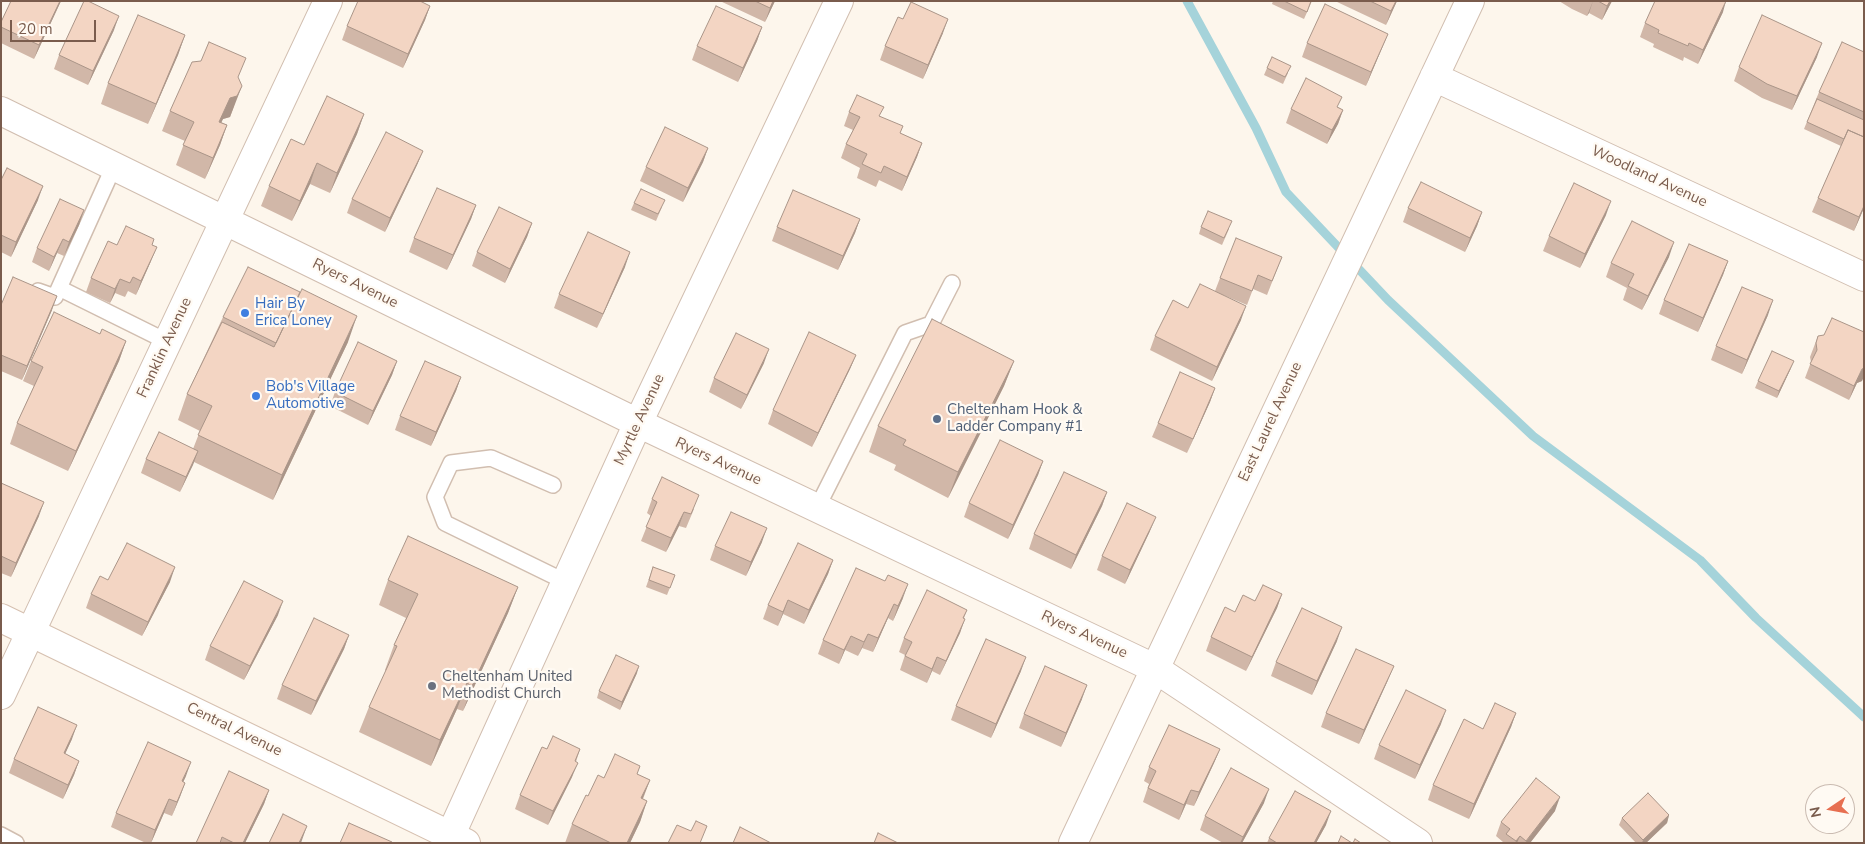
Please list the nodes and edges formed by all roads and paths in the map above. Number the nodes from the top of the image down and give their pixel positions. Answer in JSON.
{"nodes":[{"id":1,"x":328,"y":1,"type":"edge"},
{"id":2,"x":839,"y":1,"type":"edge"},
{"id":3,"x":1470,"y":1,"type":"edge"},
{"id":4,"x":1434,"y":77,"type":"junction"},
{"id":5,"x":1,"y":111,"type":"edge"},
{"id":6,"x":114,"y":166,"type":"junction"},
{"id":7,"x":226,"y":220,"type":"junction"},
{"id":8,"x":1864,"y":277,"type":"edge"},
{"id":9,"x":952,"y":283,"type":"dead end"},
{"id":10,"x":28,"y":288,"type":"edge"},
{"id":11,"x":59,"y":288,"type":"junction"},
{"id":12,"x":168,"y":342,"type":"junction"},
{"id":13,"x":638,"y":423,"type":"junction"},
{"id":14,"x":553,"y":485,"type":"dead end"},
{"id":15,"x":817,"y":508,"type":"junction"},
{"id":16,"x":566,"y":582,"type":"junction"},
{"id":17,"x":1,"y":618,"type":"edge"},
{"id":18,"x":30,"y":632,"type":"junction"},
{"id":19,"x":1154,"y":668,"type":"junction"},
{"id":20,"x":1,"y":695,"type":"edge"},
{"id":21,"x":1,"y":835,"type":"edge"},
{"id":22,"x":454,"y":840,"type":"edge"},
{"id":23,"x":16,"y":843,"type":"edge"},
{"id":24,"x":1073,"y":843,"type":"edge"},
{"id":25,"x":1418,"y":843,"type":"edge"}],
"edges":[{"from":1,"to":7,"type":"street","name":"Franklin Avenue"},
{"from":2,"to":13,"type":"street","name":"Myrtle Avenue"},
{"from":3,"to":4,"type":"street","name":"East Laurel Avenue"},
{"from":4,"to":8,"type":"street","name":"Woodland Avenue"},
{"from":4,"to":19,"type":"street","name":"East Laurel Avenue"},
{"from":5,"to":6,"type":"street","name":"Ryers Avenue"},
{"from":6,"to":7,"type":"street","name":"Ryers Avenue"},
{"from":6,"to":11,"type":"lane"},
{"from":7,"to":12,"type":"street","name":"Franklin Avenue"},
{"from":7,"to":13,"type":"street","name":"Ryers Avenue"},
{"from":9,"to":15,"type":"lane"},
{"from":10,"to":11,"type":"lane"},
{"from":11,"to":12,"type":"lane"},
{"from":12,"to":18,"type":"street","name":"Franklin Avenue"},
{"from":13,"to":15,"type":"street","name":"Ryers Avenue"},
{"from":13,"to":16,"type":"street","name":"Myrtle Avenue"},
{"from":14,"to":16,"type":"lane"},
{"from":15,"to":19,"type":"street","name":"Ryers Avenue"},
{"from":16,"to":22,"type":"street","name":"Myrtle Avenue"},
{"from":17,"to":18,"type":"street","name":"Central Avenue"},
{"from":18,"to":20,"type":"street","name":"Franklin Avenue"},
{"from":18,"to":22,"type":"street","name":"Central Avenue"},
{"from":19,"to":24,"type":"street","name":"East Laurel Avenue"},
{"from":19,"to":25,"type":"street","name":"Ryers Avenue"},
{"from":21,"to":23,"type":"lane"}]}
